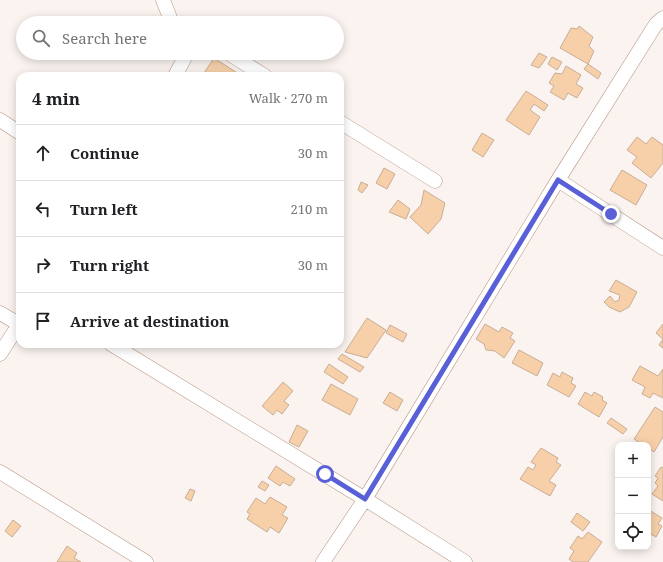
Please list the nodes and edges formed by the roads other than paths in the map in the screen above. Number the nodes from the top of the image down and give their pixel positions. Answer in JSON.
{"nodes":[{"id":1,"x":163,"y":0,"type":"edge"},
{"id":2,"x":169,"y":16,"type":"edge"},
{"id":3,"x":663,"y":18,"type":"edge"},
{"id":4,"x":183,"y":60,"type":"edge"},
{"id":5,"x":239,"y":60,"type":"edge"},
{"id":6,"x":177,"y":72,"type":"edge"},
{"id":7,"x":259,"y":72,"type":"edge"},
{"id":8,"x":0,"y":120,"type":"edge"},
{"id":9,"x":344,"y":124,"type":"edge"},
{"id":10,"x":16,"y":130,"type":"edge"},
{"id":11,"x":558,"y":180,"type":"junction"},
{"id":12,"x":435,"y":181,"type":"dead end"},
{"id":13,"x":663,"y":248,"type":"edge"},
{"id":14,"x":0,"y":313,"type":"edge"},
{"id":15,"x":16,"y":322,"type":"edge"},
{"id":16,"x":16,"y":329,"type":"edge"},
{"id":17,"x":118,"y":348,"type":"edge"},
{"id":18,"x":0,"y":354,"type":"edge"},
{"id":19,"x":0,"y":472,"type":"edge"},
{"id":20,"x":365,"y":499,"type":"junction"},
{"id":21,"x":146,"y":562,"type":"edge"},
{"id":22,"x":323,"y":562,"type":"edge"},
{"id":23,"x":465,"y":562,"type":"edge"}],
"edges":[{"from":1,"to":2,"type":"street"},
{"from":3,"to":11,"type":"street"},
{"from":4,"to":6,"type":"street"},
{"from":5,"to":7,"type":"street"},
{"from":8,"to":10,"type":"street"},
{"from":9,"to":12,"type":"street"},
{"from":11,"to":13,"type":"street"},
{"from":11,"to":20,"type":"street"},
{"from":14,"to":15,"type":"street"},
{"from":16,"to":18,"type":"street"},
{"from":17,"to":20,"type":"street"},
{"from":19,"to":21,"type":"street"},
{"from":20,"to":22,"type":"street"},
{"from":20,"to":23,"type":"street"}]}
